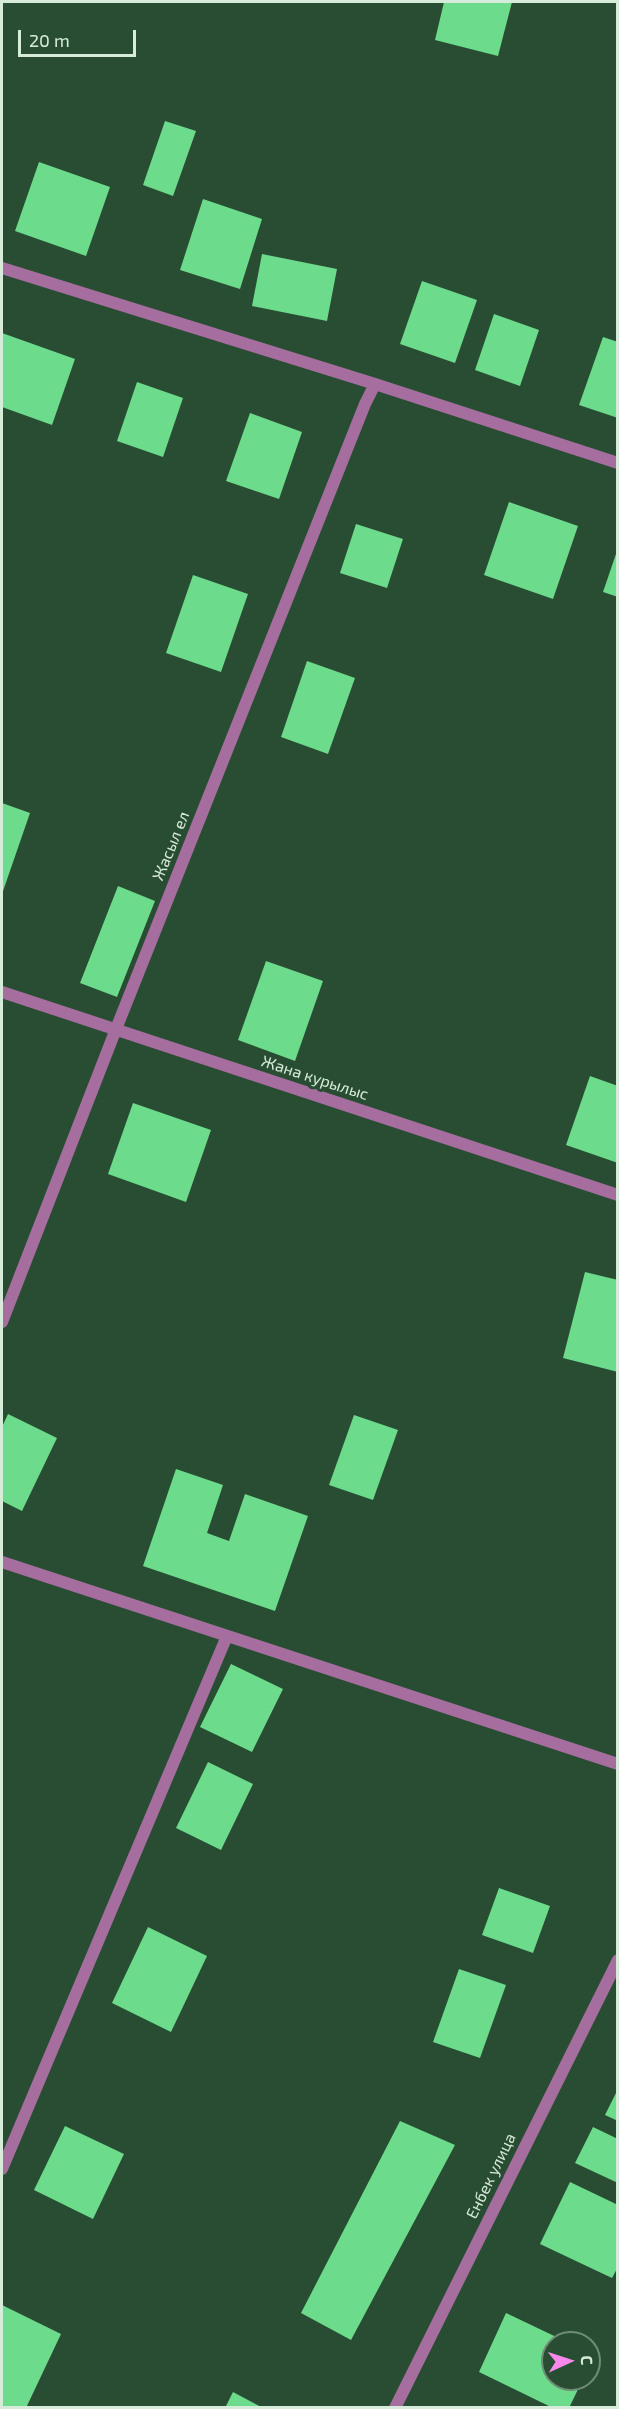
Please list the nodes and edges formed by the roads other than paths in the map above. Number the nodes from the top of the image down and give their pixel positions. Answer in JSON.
{"nodes":[{"id":1,"x":2,"y":268,"type":"edge"},
{"id":2,"x":375,"y":384,"type":"junction"},
{"id":3,"x":618,"y":463,"type":"edge"},
{"id":4,"x":2,"y":992,"type":"edge"},
{"id":5,"x":116,"y":1029,"type":"junction"},
{"id":6,"x":618,"y":1195,"type":"edge"},
{"id":7,"x":2,"y":1322,"type":"edge"},
{"id":8,"x":2,"y":1562,"type":"edge"},
{"id":9,"x":227,"y":1636,"type":"junction"},
{"id":10,"x":618,"y":1764,"type":"edge"},
{"id":11,"x":618,"y":1960,"type":"edge"},
{"id":12,"x":2,"y":2169,"type":"edge"},
{"id":13,"x":395,"y":2408,"type":"edge"}],
"edges":[{"from":1,"to":2,"type":"street"},
{"from":2,"to":3,"type":"street"},
{"from":2,"to":5,"type":"street","name":"Жасыл ел"},
{"from":4,"to":5,"type":"street","name":"Жана курылыс"},
{"from":5,"to":6,"type":"street","name":"Жана курылыс"},
{"from":5,"to":7,"type":"street","name":"Жасыл ел"},
{"from":8,"to":9,"type":"street"},
{"from":9,"to":10,"type":"street"},
{"from":9,"to":12,"type":"street"},
{"from":11,"to":13,"type":"street","name":"Енбек улица"}]}
